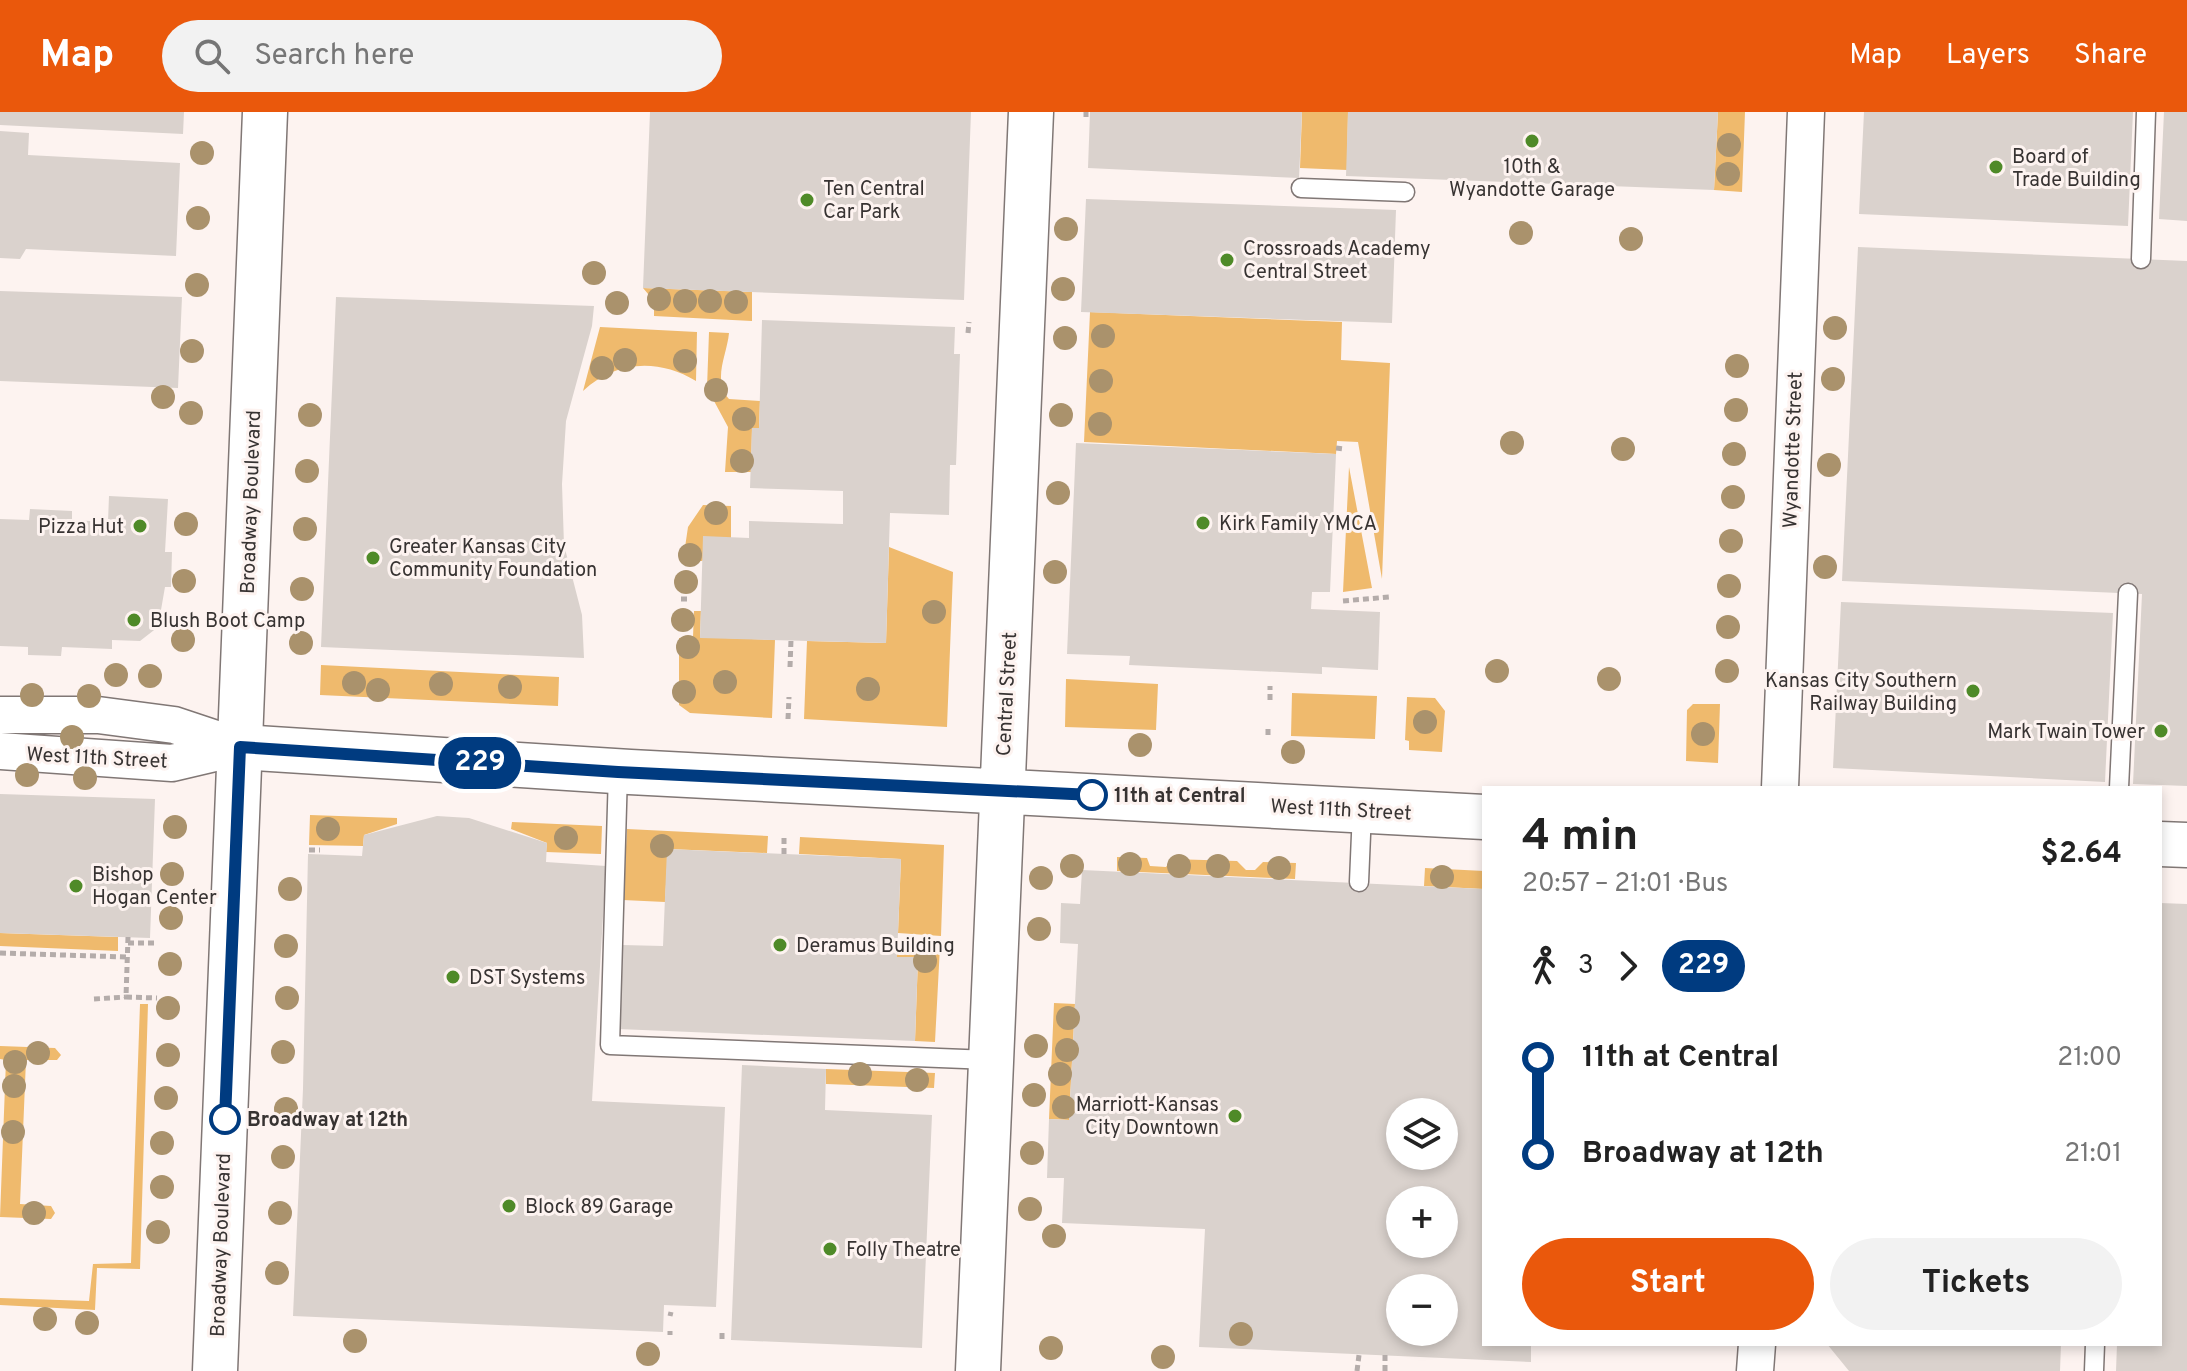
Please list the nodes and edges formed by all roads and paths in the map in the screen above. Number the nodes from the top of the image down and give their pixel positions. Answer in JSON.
{"nodes":[{"id":1,"x":265,"y":112,"type":"edge"},
{"id":2,"x":1031,"y":112,"type":"edge"},
{"id":3,"x":1806,"y":112,"type":"edge"},
{"id":4,"x":2146,"y":112,"type":"edge"},
{"id":5,"x":1301,"y":188,"type":"dead end"},
{"id":6,"x":1405,"y":192,"type":"dead end"},
{"id":7,"x":2141,"y":259,"type":"dead end"},
{"id":8,"x":969,"y":322,"type":"dead end"},
{"id":9,"x":968,"y":333,"type":"dead end"},
{"id":10,"x":1336,"y":448,"type":"dead end"},
{"id":11,"x":1344,"y":449,"type":"dead end"},
{"id":12,"x":2128,"y":593,"type":"dead end"},
{"id":13,"x":1389,"y":597,"type":"dead end"},
{"id":14,"x":1343,"y":601,"type":"dead end"},
{"id":15,"x":791,"y":640,"type":"dead end"},
{"id":16,"x":790,"y":667,"type":"dead end"},
{"id":17,"x":1270,"y":686,"type":"dead end"},
{"id":18,"x":789,"y":697,"type":"dead end"},
{"id":19,"x":1270,"y":700,"type":"dead end"},
{"id":20,"x":0,"y":715,"type":"edge"},
{"id":21,"x":788,"y":719,"type":"dead end"},
{"id":22,"x":240,"y":747,"type":"junction"},
{"id":23,"x":0,"y":751,"type":"edge"},
{"id":24,"x":618,"y":772,"type":"junction"},
{"id":25,"x":1780,"y":786,"type":"edge"},
{"id":26,"x":2119,"y":786,"type":"edge"},
{"id":27,"x":1001,"y":791,"type":"junction"},
{"id":28,"x":1362,"y":811,"type":"junction"},
{"id":29,"x":1482,"y":817,"type":"edge"},
{"id":30,"x":784,"y":837,"type":"dead end"},
{"id":31,"x":2162,"y":844,"type":"edge"},
{"id":32,"x":2187,"y":845,"type":"edge"},
{"id":33,"x":309,"y":850,"type":"dead end"},
{"id":34,"x":320,"y":850,"type":"dead end"},
{"id":35,"x":784,"y":854,"type":"dead end"},
{"id":36,"x":1359,"y":882,"type":"dead end"},
{"id":37,"x":158,"y":943,"type":"dead end"},
{"id":38,"x":0,"y":953,"type":"edge"},
{"id":39,"x":127,"y":957,"type":"junction"},
{"id":40,"x":126,"y":997,"type":"junction"},
{"id":41,"x":157,"y":998,"type":"dead end"},
{"id":42,"x":94,"y":999,"type":"dead end"},
{"id":43,"x":990,"y":1060,"type":"junction"},
{"id":44,"x":722,"y":1333,"type":"dead end"},
{"id":45,"x":722,"y":1341,"type":"dead end"},
{"id":46,"x":1757,"y":1346,"type":"edge"},
{"id":47,"x":2095,"y":1346,"type":"edge"},
{"id":48,"x":1359,"y":1355,"type":"dead end"},
{"id":49,"x":1385,"y":1355,"type":"dead end"},
{"id":50,"x":215,"y":1371,"type":"edge"},
{"id":51,"x":978,"y":1371,"type":"edge"},
{"id":52,"x":1357,"y":1371,"type":"edge"},
{"id":53,"x":1385,"y":1371,"type":"edge"},
{"id":54,"x":1755,"y":1371,"type":"edge"},
{"id":55,"x":2094,"y":1371,"type":"edge"}],
"edges":[{"from":1,"to":22,"type":"street","name":"Broadway Boulevard"},
{"from":2,"to":27,"type":"street","name":"Central Street"},
{"from":3,"to":25,"type":"street","name":"Wyandotte Street"},
{"from":4,"to":7,"type":"lane"},
{"from":5,"to":6,"type":"lane"},
{"from":8,"to":9,"type":"path"},
{"from":10,"to":11,"type":"path"},
{"from":12,"to":26,"type":"lane"},
{"from":13,"to":14,"type":"path"},
{"from":15,"to":16,"type":"path"},
{"from":17,"to":19,"type":"path"},
{"from":18,"to":21,"type":"path"},
{"from":20,"to":22,"type":"street","name":"West 11th Street"},
{"from":22,"to":23,"type":"street","name":"West 11th Street"},
{"from":22,"to":24,"type":"street","name":"West 11th Street"},
{"from":22,"to":50,"type":"street","name":"Broadway Boulevard"},
{"from":24,"to":27,"type":"street","name":"West 11th Street"},
{"from":24,"to":43,"type":"lane"},
{"from":27,"to":28,"type":"street","name":"West 11th Street"},
{"from":27,"to":43,"type":"street","name":"Central Street"},
{"from":28,"to":29,"type":"street","name":"West 11th Street"},
{"from":28,"to":36,"type":"lane"},
{"from":30,"to":35,"type":"path"},
{"from":31,"to":32,"type":"street"},
{"from":33,"to":34,"type":"path"},
{"from":37,"to":39,"type":"path"},
{"from":38,"to":39,"type":"path"},
{"from":39,"to":40,"type":"path"},
{"from":40,"to":41,"type":"path"},
{"from":40,"to":42,"type":"path"},
{"from":43,"to":51,"type":"street","name":"Central Street"},
{"from":44,"to":45,"type":"path"},
{"from":46,"to":54,"type":"street"},
{"from":47,"to":55,"type":"lane"},
{"from":48,"to":52,"type":"path"},
{"from":49,"to":53,"type":"path"}]}
